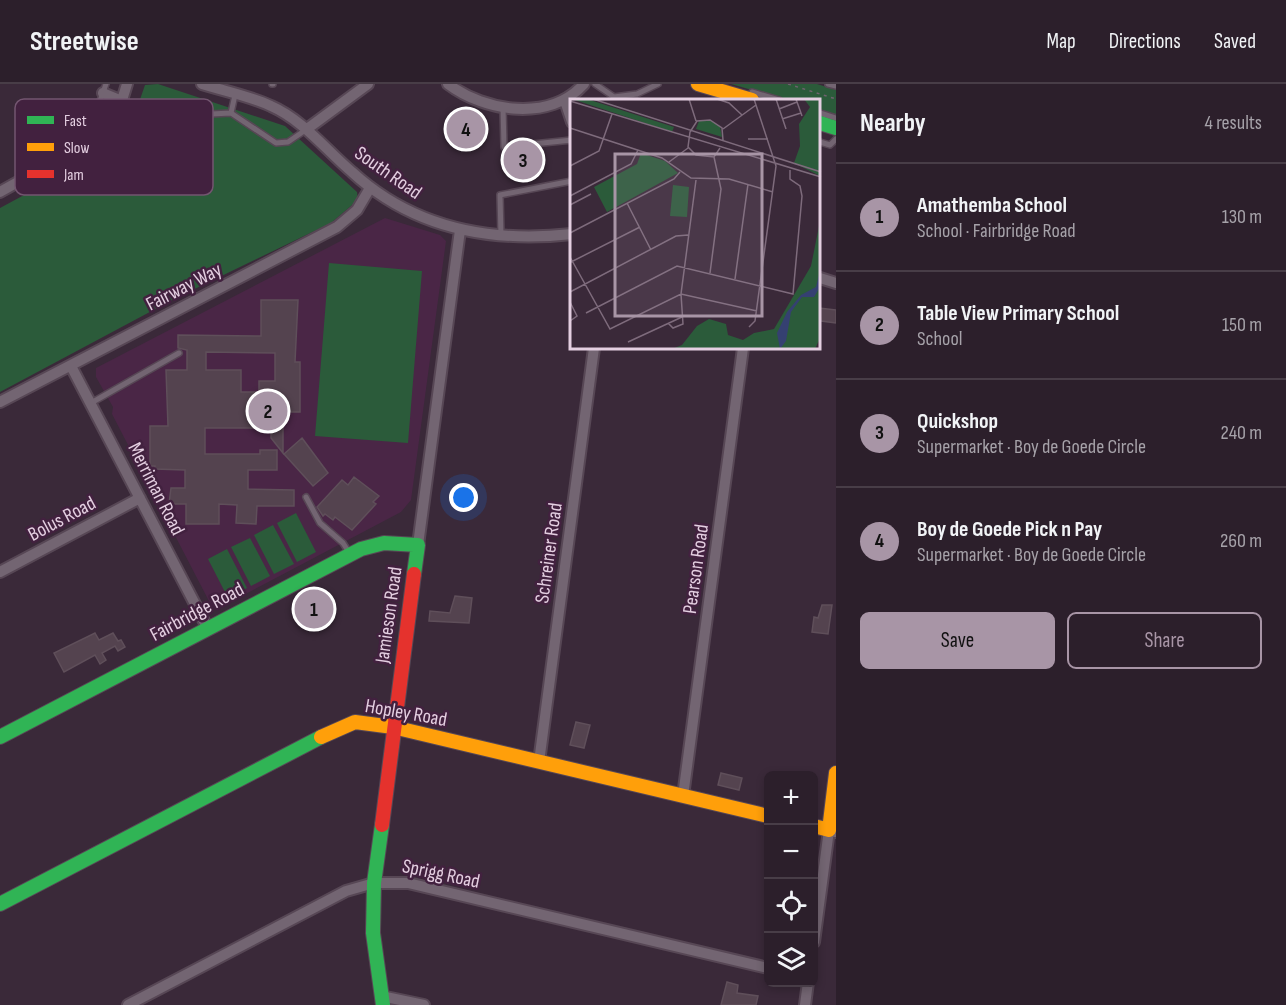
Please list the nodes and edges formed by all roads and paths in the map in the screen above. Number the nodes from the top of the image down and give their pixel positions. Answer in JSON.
{"nodes":[{"id":1,"x":127,"y":84,"type":"edge"},
{"id":2,"x":202,"y":84,"type":"edge"},
{"id":3,"x":368,"y":84,"type":"edge"},
{"id":4,"x":448,"y":84,"type":"edge"},
{"id":5,"x":584,"y":84,"type":"edge"},
{"id":6,"x":595,"y":84,"type":"edge"},
{"id":7,"x":658,"y":84,"type":"edge"},
{"id":8,"x":698,"y":84,"type":"edge"},
{"id":9,"x":788,"y":84,"type":"edge"},
{"id":10,"x":828,"y":84,"type":"edge"},
{"id":11,"x":836,"y":86,"type":"edge"},
{"id":12,"x":225,"y":87,"type":"edge"},
{"id":13,"x":736,"y":87,"type":"dead end"},
{"id":14,"x":104,"y":88,"type":"edge"},
{"id":15,"x":235,"y":95,"type":"junction"},
{"id":16,"x":115,"y":99,"type":"edge"},
{"id":17,"x":122,"y":99,"type":"edge"},
{"id":18,"x":749,"y":99,"type":"edge"},
{"id":19,"x":776,"y":99,"type":"edge"},
{"id":20,"x":836,"y":99,"type":"edge"},
{"id":21,"x":565,"y":101,"type":"junction"},
{"id":22,"x":503,"y":107,"type":"junction"},
{"id":23,"x":231,"y":113,"type":"junction"},
{"id":24,"x":213,"y":114,"type":"edge"},
{"id":25,"x":821,"y":114,"type":"edge"},
{"id":26,"x":570,"y":116,"type":"edge"},
{"id":27,"x":836,"y":118,"type":"edge"},
{"id":28,"x":821,"y":124,"type":"edge"},
{"id":29,"x":836,"y":128,"type":"edge"},
{"id":30,"x":307,"y":129,"type":"junction"},
{"id":31,"x":836,"y":139,"type":"edge"},
{"id":32,"x":570,"y":140,"type":"edge"},
{"id":33,"x":821,"y":143,"type":"edge"},
{"id":34,"x":570,"y":181,"type":"edge"},
{"id":35,"x":15,"y":184,"type":"edge"},
{"id":36,"x":370,"y":188,"type":"junction"},
{"id":37,"x":0,"y":192,"type":"edge"},
{"id":38,"x":460,"y":230,"type":"junction"},
{"id":39,"x":570,"y":234,"type":"edge"},
{"id":40,"x":501,"y":237,"type":"junction"},
{"id":41,"x":821,"y":279,"type":"edge"},
{"id":42,"x":836,"y":284,"type":"edge"},
{"id":43,"x":594,"y":350,"type":"edge"},
{"id":44,"x":743,"y":350,"type":"edge"},
{"id":45,"x":179,"y":353,"type":"dead end"},
{"id":46,"x":71,"y":366,"type":"junction"},
{"id":47,"x":0,"y":402,"type":"edge"},
{"id":48,"x":91,"y":403,"type":"junction"},
{"id":49,"x":306,"y":497,"type":"dead end"},
{"id":50,"x":140,"y":498,"type":"junction"},
{"id":51,"x":418,"y":545,"type":"junction"},
{"id":52,"x":350,"y":554,"type":"junction"},
{"id":53,"x":0,"y":572,"type":"edge"},
{"id":54,"x":208,"y":629,"type":"junction"},
{"id":55,"x":393,"y":727,"type":"junction"},
{"id":56,"x":0,"y":737,"type":"edge"},
{"id":57,"x":539,"y":762,"type":"junction"},
{"id":58,"x":836,"y":773,"type":"edge"},
{"id":59,"x":684,"y":796,"type":"junction"},
{"id":60,"x":764,"y":815,"type":"edge"},
{"id":61,"x":818,"y":827,"type":"edge"},
{"id":62,"x":833,"y":831,"type":"edge"},
{"id":63,"x":374,"y":883,"type":"junction"},
{"id":64,"x":0,"y":904,"type":"edge"},
{"id":65,"x":815,"y":933,"type":"edge"},
{"id":66,"x":764,"y":967,"type":"edge"},
{"id":67,"x":807,"y":987,"type":"edge"},
{"id":68,"x":382,"y":1000,"type":"edge"},
{"id":69,"x":128,"y":1005,"type":"edge"},
{"id":70,"x":424,"y":1005,"type":"edge"},
{"id":71,"x":804,"y":1005,"type":"edge"}],
"edges":[{"from":1,"to":17,"type":"street"},
{"from":2,"to":12,"type":"street","name":"South Road"},
{"from":3,"to":30,"type":"street"},
{"from":4,"to":22,"type":"street"},
{"from":5,"to":21,"type":"street"},
{"from":6,"to":7,"type":"lane"},
{"from":8,"to":18,"type":"street"},
{"from":9,"to":20,"type":"path"},
{"from":10,"to":11,"type":"lane"},
{"from":12,"to":15,"type":"street","name":"South Road"},
{"from":13,"to":19,"type":"lane"},
{"from":14,"to":16,"type":"street"},
{"from":15,"to":23,"type":"lane"},
{"from":15,"to":30,"type":"street","name":"South Road"},
{"from":21,"to":22,"type":"street"},
{"from":21,"to":26,"type":"street"},
{"from":22,"to":32,"type":"lane"},
{"from":23,"to":24,"type":"lane"},
{"from":23,"to":30,"type":"lane"},
{"from":25,"to":27,"type":"lane"},
{"from":28,"to":29,"type":"street"},
{"from":30,"to":36,"type":"street","name":"South Road"},
{"from":31,"to":33,"type":"lane"},
{"from":34,"to":40,"type":"lane"},
{"from":35,"to":37,"type":"street"},
{"from":36,"to":38,"type":"street","name":"South Road"},
{"from":36,"to":46,"type":"street","name":"Fairway Way"},
{"from":38,"to":40,"type":"street","name":"South Road"},
{"from":38,"to":51,"type":"street","name":"Jamieson Road"},
{"from":39,"to":40,"type":"street","name":"South Road"},
{"from":41,"to":42,"type":"street"},
{"from":43,"to":57,"type":"street","name":"Schreiner Road"},
{"from":44,"to":59,"type":"street","name":"Pearson Road"},
{"from":45,"to":48,"type":"lane"},
{"from":46,"to":47,"type":"street","name":"Fairway Way"},
{"from":46,"to":48,"type":"street","name":"Merriman Road"},
{"from":48,"to":50,"type":"street","name":"Merriman Road"},
{"from":49,"to":52,"type":"lane"},
{"from":50,"to":53,"type":"street","name":"Bolus Road"},
{"from":50,"to":54,"type":"street","name":"Merriman Road"},
{"from":51,"to":52,"type":"street","name":"Fairbridge Road"},
{"from":51,"to":55,"type":"street","name":"Jamieson Road"},
{"from":52,"to":54,"type":"street","name":"Fairbridge Road"},
{"from":54,"to":56,"type":"street","name":"Fairbridge Road"},
{"from":55,"to":57,"type":"street","name":"Hopley Road"},
{"from":55,"to":63,"type":"street","name":"Jamieson Road"},
{"from":55,"to":64,"type":"street","name":"Hopley Road"},
{"from":57,"to":59,"type":"street","name":"Hopley Road"},
{"from":58,"to":62,"type":"street"},
{"from":59,"to":60,"type":"street","name":"Hopley Road"},
{"from":61,"to":62,"type":"street"},
{"from":62,"to":65,"type":"street"},
{"from":63,"to":66,"type":"street","name":"Sprigg Road"},
{"from":63,"to":68,"type":"street","name":"Jamieson Road"},
{"from":63,"to":69,"type":"street","name":"Sprigg Road"},
{"from":67,"to":71,"type":"street"},
{"from":68,"to":70,"type":"street"}]}
